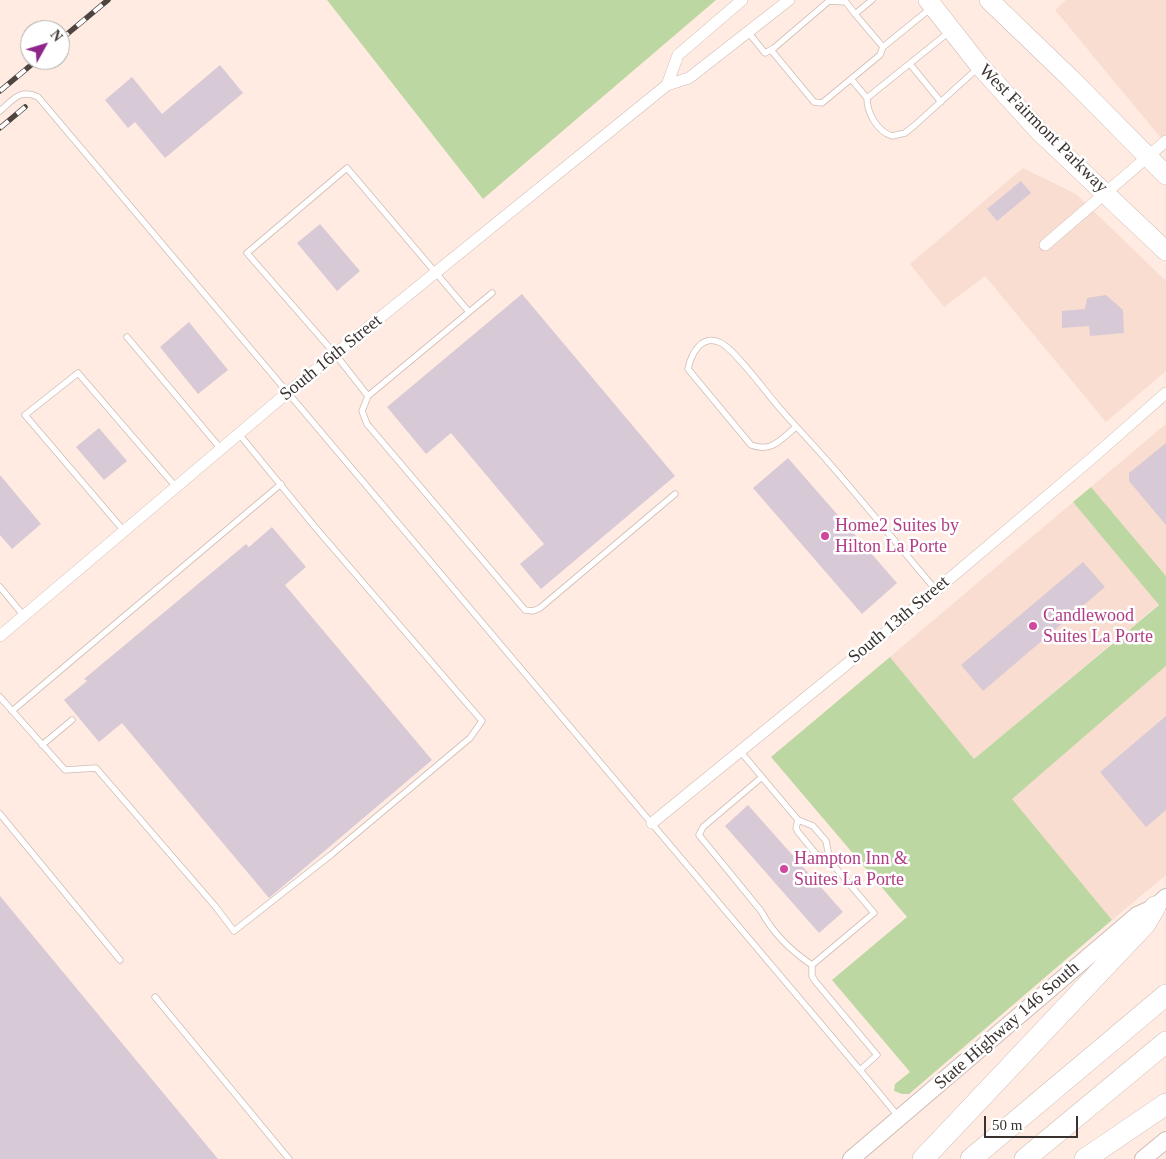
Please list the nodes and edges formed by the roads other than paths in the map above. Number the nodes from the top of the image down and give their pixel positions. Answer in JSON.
{"nodes":[{"id":1,"x":742,"y":0,"type":"edge"},
{"id":2,"x":789,"y":0,"type":"edge"},
{"id":3,"x":872,"y":0,"type":"edge"},
{"id":4,"x":988,"y":0,"type":"edge"},
{"id":5,"x":931,"y":3,"type":"edge"},
{"id":6,"x":855,"y":14,"type":"junction"},
{"id":7,"x":952,"y":30,"type":"junction"},
{"id":8,"x":748,"y":32,"type":"junction"},
{"id":9,"x":883,"y":47,"type":"junction"},
{"id":10,"x":771,"y":50,"type":"junction"},
{"id":11,"x":910,"y":64,"type":"junction"},
{"id":12,"x":980,"y":66,"type":"junction"},
{"id":13,"x":851,"y":79,"type":"junction"},
{"id":14,"x":667,"y":85,"type":"junction"},
{"id":15,"x":867,"y":98,"type":"junction"},
{"id":16,"x":941,"y":102,"type":"junction"},
{"id":17,"x":0,"y":111,"type":"edge"},
{"id":18,"x":1166,"y":141,"type":"edge"},
{"id":19,"x":1148,"y":156,"type":"junction"},
{"id":20,"x":1166,"y":175,"type":"edge"},
{"id":21,"x":1105,"y":192,"type":"junction"},
{"id":22,"x":1045,"y":245,"type":"dead end"},
{"id":23,"x":1166,"y":251,"type":"edge"},
{"id":24,"x":435,"y":273,"type":"junction"},
{"id":25,"x":492,"y":293,"type":"dead end"},
{"id":26,"x":469,"y":312,"type":"junction"},
{"id":27,"x":127,"y":337,"type":"dead end"},
{"id":28,"x":335,"y":354,"type":"junction"},
{"id":29,"x":287,"y":393,"type":"junction"},
{"id":30,"x":1166,"y":393,"type":"edge"},
{"id":31,"x":368,"y":396,"type":"junction"},
{"id":32,"x":796,"y":426,"type":"junction"},
{"id":33,"x":239,"y":434,"type":"junction"},
{"id":34,"x":221,"y":449,"type":"junction"},
{"id":35,"x":281,"y":484,"type":"junction"},
{"id":36,"x":176,"y":487,"type":"junction"},
{"id":37,"x":675,"y":494,"type":"dead end"},
{"id":38,"x":124,"y":531,"type":"junction"},
{"id":39,"x":0,"y":588,"type":"edge"},
{"id":40,"x":936,"y":590,"type":"junction"},
{"id":41,"x":24,"y":616,"type":"junction"},
{"id":42,"x":0,"y":636,"type":"edge"},
{"id":43,"x":0,"y":697,"type":"edge"},
{"id":44,"x":12,"y":711,"type":"junction"},
{"id":45,"x":72,"y":720,"type":"dead end"},
{"id":46,"x":42,"y":745,"type":"junction"},
{"id":47,"x":740,"y":751,"type":"junction"},
{"id":48,"x":762,"y":777,"type":"junction"},
{"id":49,"x":0,"y":814,"type":"edge"},
{"id":50,"x":798,"y":820,"type":"junction"},
{"id":51,"x":652,"y":823,"type":"junction"},
{"id":52,"x":828,"y":858,"type":"junction"},
{"id":53,"x":1160,"y":902,"type":"edge"},
{"id":54,"x":120,"y":960,"type":"dead end"},
{"id":55,"x":812,"y":966,"type":"junction"},
{"id":56,"x":1166,"y":995,"type":"edge"},
{"id":57,"x":154,"y":997,"type":"dead end"},
{"id":58,"x":1166,"y":1042,"type":"edge"},
{"id":59,"x":860,"y":1070,"type":"junction"},
{"id":60,"x":1166,"y":1104,"type":"edge"},
{"id":61,"x":900,"y":1118,"type":"junction"},
{"id":62,"x":1166,"y":1140,"type":"edge"},
{"id":63,"x":289,"y":1159,"type":"edge"},
{"id":64,"x":851,"y":1159,"type":"edge"},
{"id":65,"x":923,"y":1159,"type":"edge"},
{"id":66,"x":971,"y":1159,"type":"edge"},
{"id":67,"x":1025,"y":1159,"type":"edge"},
{"id":68,"x":1085,"y":1159,"type":"edge"},
{"id":69,"x":1143,"y":1159,"type":"edge"}],
"edges":[{"from":1,"to":14,"type":"street"},
{"from":2,"to":8,"type":"street","name":"South 16th Street"},
{"from":3,"to":6,"type":"lane"},
{"from":4,"to":19,"type":"main road"},
{"from":5,"to":7,"type":"main road","name":"West Fairmont Parkway"},
{"from":5,"to":9,"type":"lane"},
{"from":6,"to":9,"type":"lane"},
{"from":6,"to":10,"type":"lane"},
{"from":7,"to":11,"type":"lane"},
{"from":7,"to":12,"type":"main road","name":"West Fairmont Parkway"},
{"from":8,"to":10,"type":"lane"},
{"from":8,"to":14,"type":"street","name":"South 16th Street"},
{"from":9,"to":13,"type":"lane"},
{"from":10,"to":13,"type":"lane"},
{"from":11,"to":15,"type":"lane"},
{"from":11,"to":16,"type":"lane"},
{"from":12,"to":16,"type":"lane"},
{"from":12,"to":21,"type":"main road","name":"West Fairmont Parkway"},
{"from":13,"to":15,"type":"lane"},
{"from":14,"to":24,"type":"street","name":"South 16th Street"},
{"from":15,"to":16,"type":"lane"},
{"from":17,"to":29,"type":"lane"},
{"from":18,"to":19,"type":"street"},
{"from":19,"to":20,"type":"main road"},
{"from":19,"to":21,"type":"street"},
{"from":21,"to":22,"type":"street"},
{"from":21,"to":23,"type":"main road","name":"West Fairmont Parkway"},
{"from":24,"to":26,"type":"lane"},
{"from":24,"to":28,"type":"street","name":"South 16th Street"},
{"from":24,"to":28,"type":"lane"},
{"from":25,"to":26,"type":"lane"},
{"from":26,"to":31,"type":"lane"},
{"from":27,"to":34,"type":"lane"},
{"from":28,"to":29,"type":"street","name":"South 16th Street"},
{"from":28,"to":31,"type":"lane"},
{"from":29,"to":33,"type":"street","name":"South 16th Street"},
{"from":29,"to":51,"type":"lane"},
{"from":30,"to":40,"type":"street","name":"South 13th Street"},
{"from":31,"to":37,"type":"lane"},
{"from":32,"to":32,"type":"lane"},
{"from":32,"to":40,"type":"lane"},
{"from":33,"to":34,"type":"street","name":"South 16th Street"},
{"from":33,"to":35,"type":"lane"},
{"from":34,"to":36,"type":"street","name":"South 16th Street"},
{"from":35,"to":44,"type":"lane"},
{"from":35,"to":46,"type":"lane"},
{"from":36,"to":38,"type":"street","name":"South 16th Street"},
{"from":36,"to":38,"type":"lane"},
{"from":38,"to":41,"type":"street","name":"South 16th Street"},
{"from":39,"to":41,"type":"lane"},
{"from":40,"to":47,"type":"street","name":"South 13th Street"},
{"from":41,"to":42,"type":"street","name":"South 16th Street"},
{"from":43,"to":44,"type":"lane"},
{"from":44,"to":46,"type":"lane"},
{"from":45,"to":46,"type":"lane"},
{"from":47,"to":48,"type":"lane"},
{"from":47,"to":51,"type":"street","name":"South 13th Street"},
{"from":48,"to":50,"type":"lane"},
{"from":48,"to":55,"type":"lane"},
{"from":49,"to":54,"type":"lane"},
{"from":50,"to":52,"type":"lane"},
{"from":50,"to":52,"type":"lane"},
{"from":51,"to":59,"type":"lane"},
{"from":52,"to":55,"type":"lane"},
{"from":53,"to":61,"type":"main road","name":"State Highway 146 South"},
{"from":53,"to":65,"type":"highway"},
{"from":55,"to":59,"type":"lane"},
{"from":56,"to":66,"type":"highway"},
{"from":57,"to":63,"type":"lane"},
{"from":58,"to":67,"type":"highway"},
{"from":59,"to":61,"type":"lane"},
{"from":60,"to":68,"type":"highway"},
{"from":61,"to":64,"type":"main road","name":"State Highway 146 South"},
{"from":62,"to":69,"type":"main road"}]}
